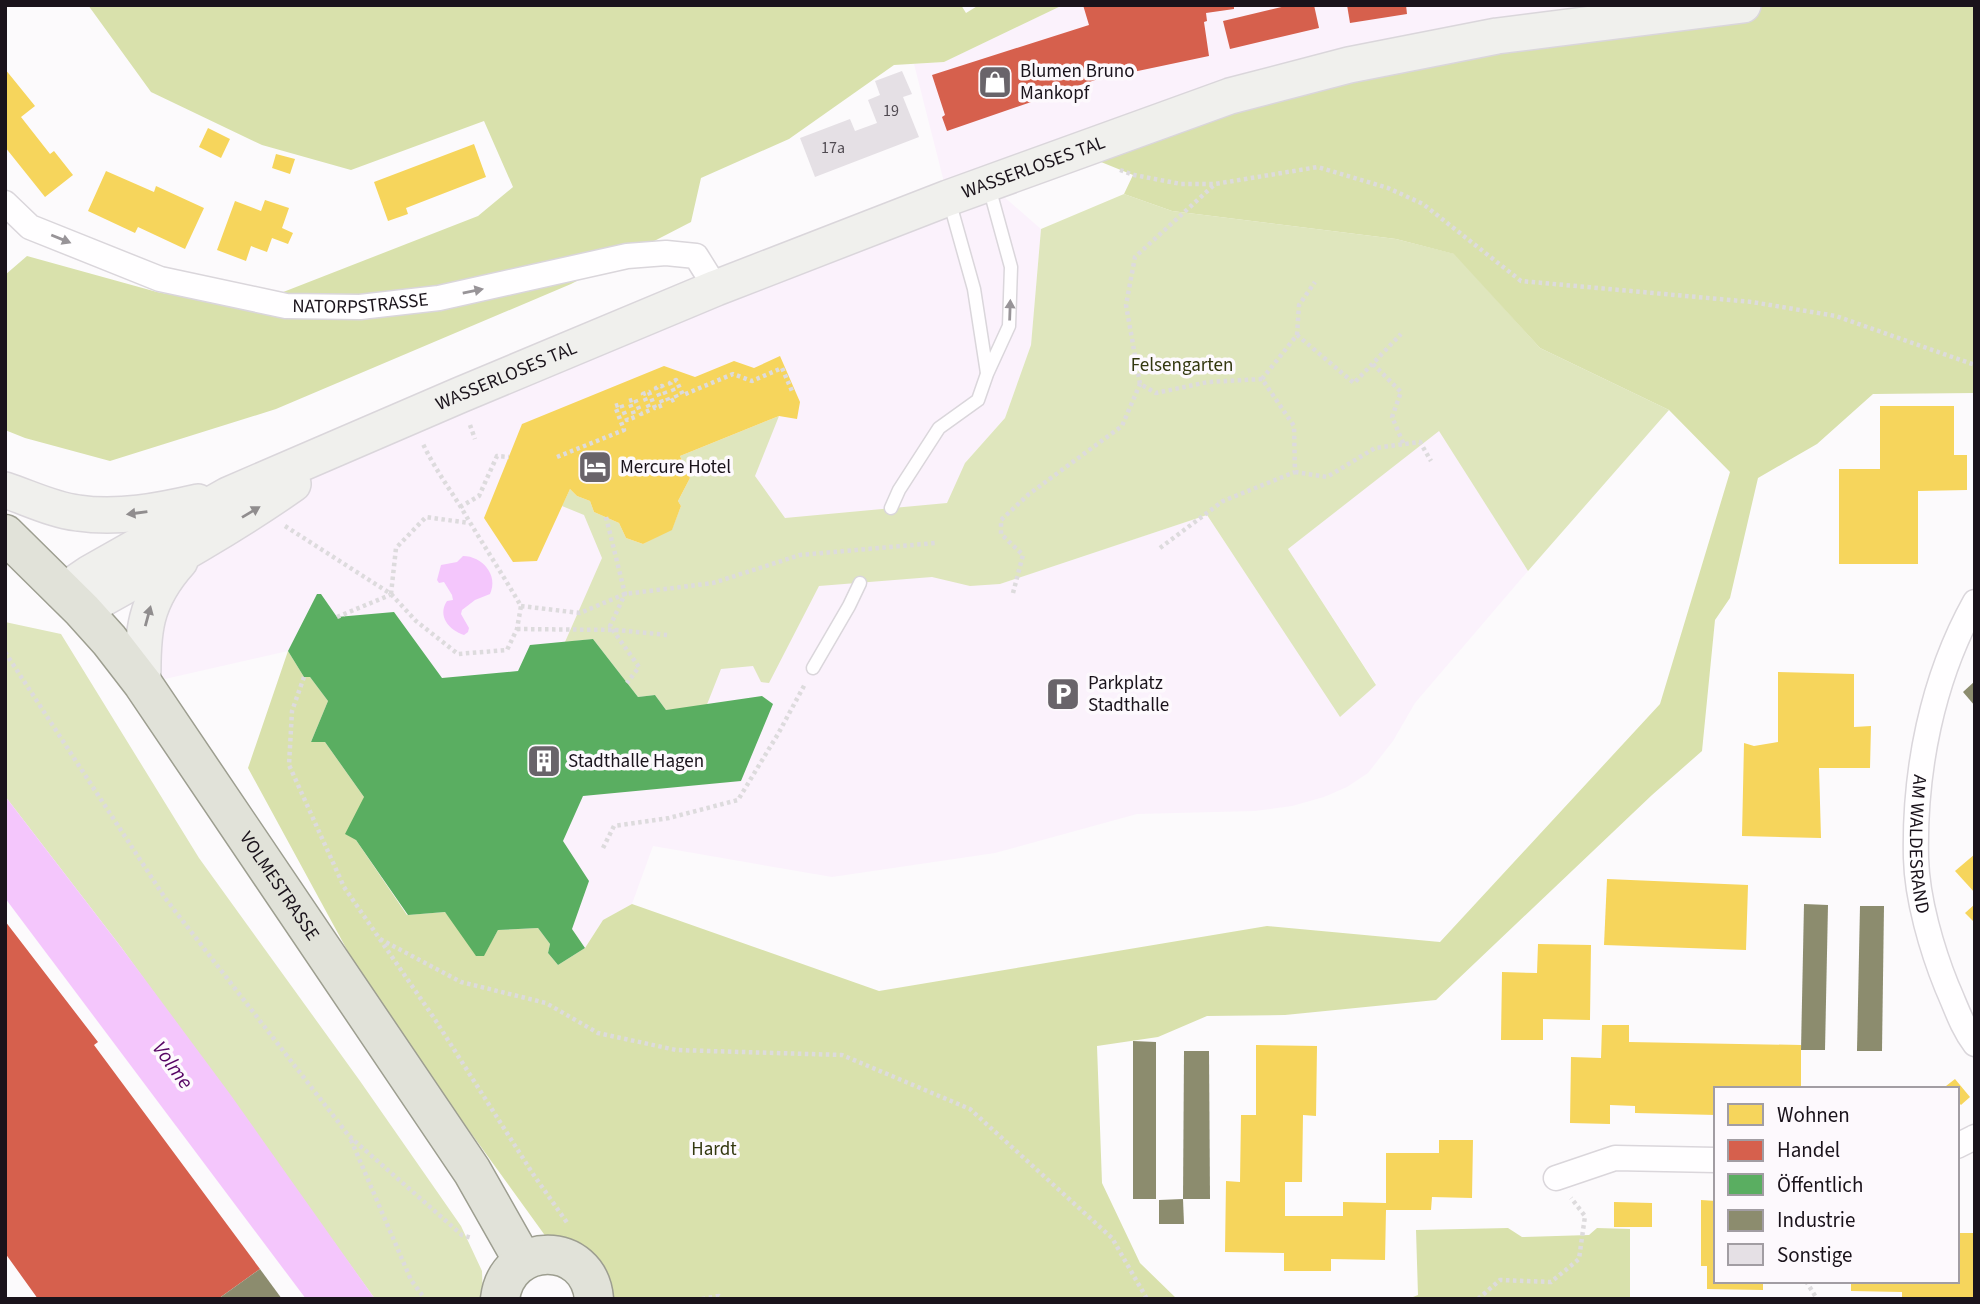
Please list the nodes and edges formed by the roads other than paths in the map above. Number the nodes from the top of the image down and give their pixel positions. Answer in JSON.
{"nodes":[{"id":1,"x":1743,"y":5,"type":"edge"},
{"id":2,"x":989,"y":184,"type":"junction"},
{"id":3,"x":948,"y":198,"type":"junction"},
{"id":4,"x":5,"y":203,"type":"edge"},
{"id":5,"x":716,"y":288,"type":"junction"},
{"id":6,"x":987,"y":374,"type":"junction"},
{"id":7,"x":5,"y":490,"type":"edge"},
{"id":8,"x":243,"y":502,"type":"junction"},
{"id":9,"x":891,"y":508,"type":"dead end"},
{"id":10,"x":5,"y":534,"type":"edge"},
{"id":11,"x":192,"y":548,"type":"junction"},
{"id":12,"x":860,"y":583,"type":"dead end"},
{"id":13,"x":72,"y":601,"type":"junction"},
{"id":14,"x":1975,"y":602,"type":"edge"},
{"id":15,"x":813,"y":668,"type":"road end"},
{"id":16,"x":143,"y":684,"type":"junction"},
{"id":17,"x":1975,"y":1044,"type":"edge"},
{"id":18,"x":1975,"y":1137,"type":"edge"},
{"id":19,"x":1959,"y":1145,"type":"edge"},
{"id":20,"x":1714,"y":1160,"type":"edge"},
{"id":21,"x":1556,"y":1178,"type":"road end"},
{"id":22,"x":523,"y":1261,"type":"junction"},
{"id":23,"x":500,"y":1299,"type":"edge"},
{"id":24,"x":594,"y":1299,"type":"edge"}],
"edges":[{"from":1,"to":2,"type":"main road","name":"WASSERLOSES TAL"},
{"from":2,"to":3,"type":"main road","name":"WASSERLOSES TAL"},
{"from":6,"to":2,"type":"lane","one_way":true},
{"from":3,"to":5,"type":"main road","name":"WASSERLOSES TAL"},
{"from":3,"to":6,"type":"lane"},
{"from":4,"to":5,"type":"street","name":"NATORPSTRASSE","one_way":true},
{"from":5,"to":8,"type":"main road","name":"WASSERLOSES TAL"},
{"from":6,"to":9,"type":"lane"},
{"from":8,"to":7,"type":"main road","name":"WASSERLOSES TAL","one_way":true},
{"from":11,"to":8,"type":"main road","name":"WASSERLOSES TAL","one_way":true},
{"from":8,"to":13,"type":"main road","name":"WASSERLOSES TAL"},
{"from":10,"to":13,"type":"main road","name":"VOLMESTRASSE"},
{"from":11,"to":13,"type":"main road","name":"WASSERLOSES TAL"},
{"from":16,"to":11,"type":"main road","name":"WASSERLOSES TAL","one_way":true},
{"from":12,"to":15,"type":"lane"},
{"from":13,"to":16,"type":"main road","name":"VOLMESTRASSE"},
{"from":14,"to":17,"type":"street","name":"AM WALDESRAND"},
{"from":16,"to":22,"type":"main road","name":"VOLMESTRASSE"},
{"from":18,"to":19,"type":"street"},
{"from":20,"to":21,"type":"street"},
{"from":22,"to":23,"type":"main road"},
{"from":22,"to":24,"type":"main road"}]}
